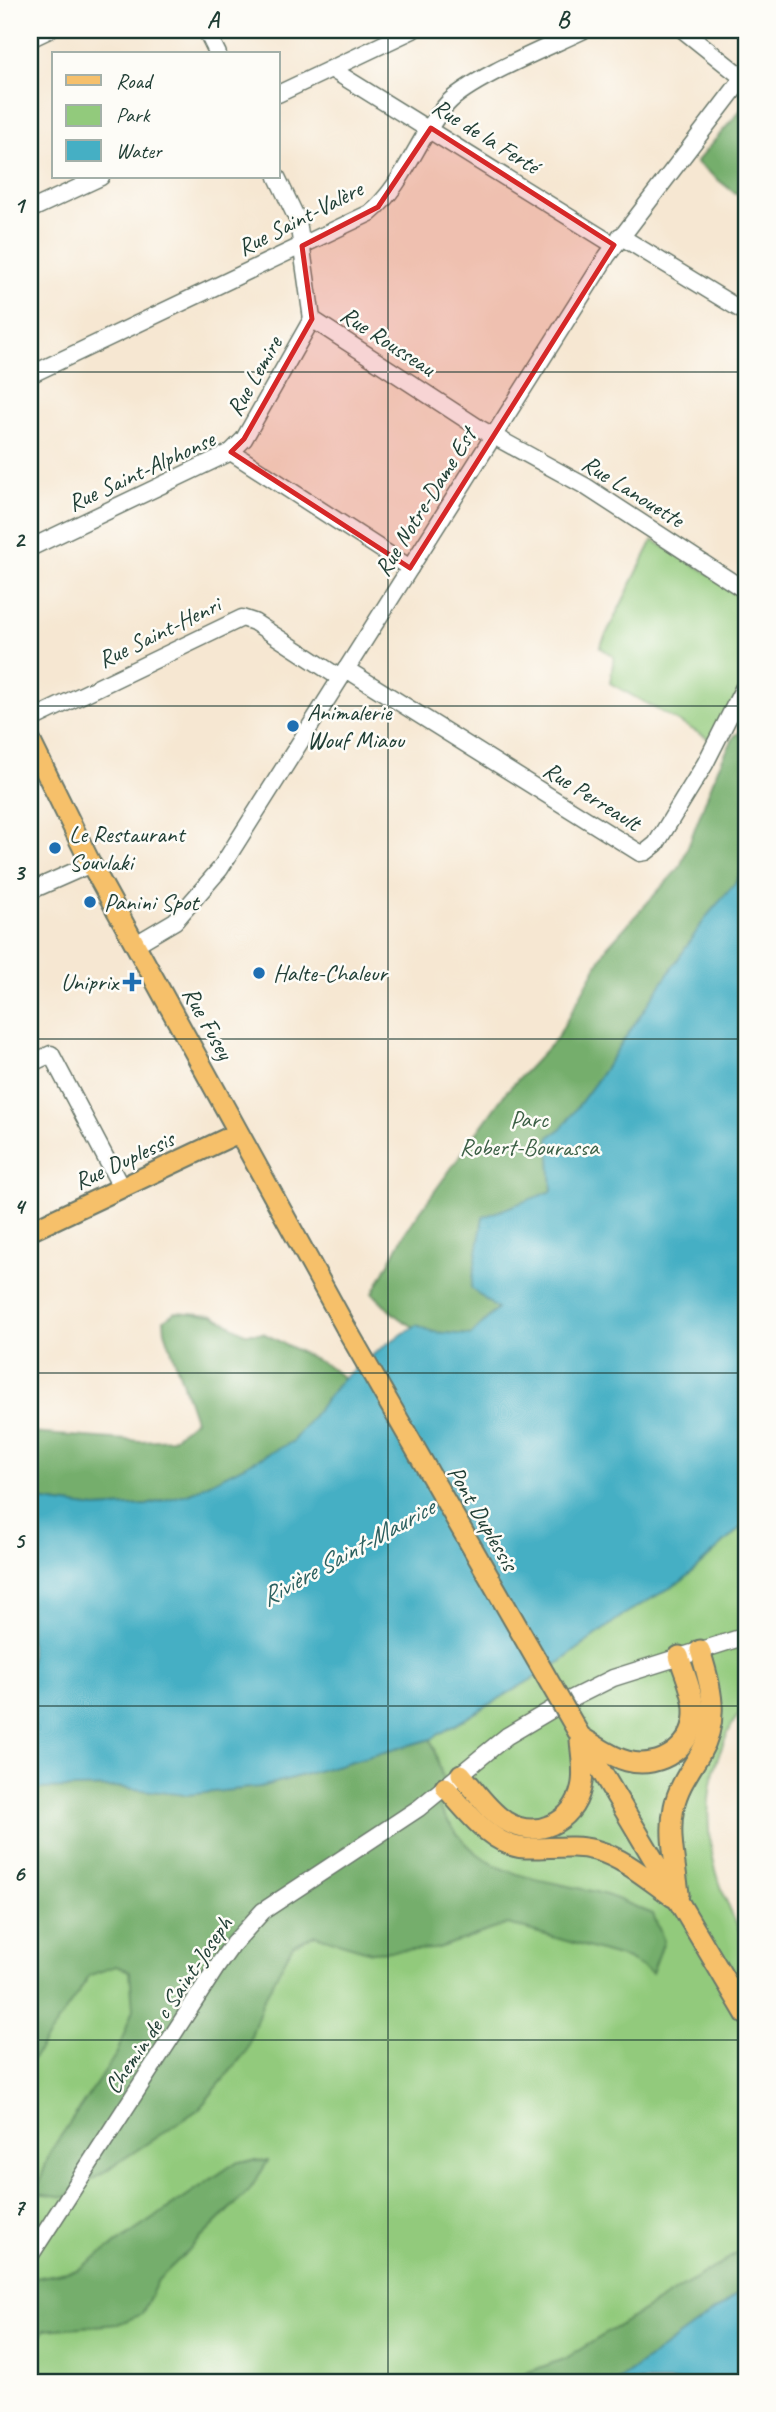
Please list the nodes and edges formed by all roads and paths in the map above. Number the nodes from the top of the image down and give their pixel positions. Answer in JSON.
{"nodes":[{"id":1,"x":49,"y":30,"type":"edge"},
{"id":2,"x":206,"y":30,"type":"edge"},
{"id":3,"x":414,"y":30,"type":"edge"},
{"id":4,"x":584,"y":30,"type":"edge"},
{"id":5,"x":683,"y":30,"type":"edge"},
{"id":6,"x":30,"y":39,"type":"edge"},
{"id":7,"x":217,"y":52,"type":"edge"},
{"id":8,"x":331,"y":69,"type":"junction"},
{"id":9,"x":745,"y":76,"type":"edge"},
{"id":10,"x":280,"y":93,"type":"edge"},
{"id":11,"x":430,"y":128,"type":"junction"},
{"id":12,"x":100,"y":178,"type":"edge"},
{"id":13,"x":277,"y":178,"type":"edge"},
{"id":14,"x":30,"y":210,"type":"edge"},
{"id":15,"x":617,"y":240,"type":"junction"},
{"id":16,"x":302,"y":246,"type":"junction"},
{"id":17,"x":746,"y":313,"type":"edge"},
{"id":18,"x":312,"y":319,"type":"junction"},
{"id":19,"x":30,"y":374,"type":"edge"},
{"id":20,"x":493,"y":435,"type":"junction"},
{"id":21,"x":231,"y":452,"type":"junction"},
{"id":22,"x":30,"y":548,"type":"edge"},
{"id":23,"x":410,"y":568,"type":"junction"},
{"id":24,"x":746,"y":591,"type":"edge"},
{"id":25,"x":343,"y":674,"type":"junction"},
{"id":26,"x":746,"y":683,"type":"edge"},
{"id":27,"x":30,"y":720,"type":"edge"},
{"id":28,"x":30,"y":740,"type":"edge"},
{"id":29,"x":91,"y":864,"type":"junction"},
{"id":30,"x":30,"y":891,"type":"edge"},
{"id":31,"x":136,"y":944,"type":"junction"},
{"id":32,"x":30,"y":1064,"type":"edge"},
{"id":33,"x":238,"y":1133,"type":"junction"},
{"id":34,"x":121,"y":1187,"type":"junction"},
{"id":35,"x":30,"y":1231,"type":"edge"},
{"id":36,"x":346,"y":1328,"type":"joint"},
{"id":37,"x":746,"y":1636,"type":"edge"},
{"id":38,"x":700,"y":1650,"type":"junction"},
{"id":39,"x":679,"y":1656,"type":"junction"},
{"id":40,"x":579,"y":1734,"type":"junction"},
{"id":41,"x":461,"y":1774,"type":"junction"},
{"id":42,"x":445,"y":1787,"type":"junction"},
{"id":43,"x":680,"y":1902,"type":"junction"},
{"id":44,"x":746,"y":2015,"type":"edge"},
{"id":45,"x":30,"y":2256,"type":"edge"}],
"edges":[{"from":1,"to":6,"type":"street"},
{"from":2,"to":7,"type":"street"},
{"from":3,"to":8,"type":"street"},
{"from":4,"to":11,"type":"street","name":"Rue Saint-Valère"},
{"from":5,"to":9,"type":"street"},
{"from":8,"to":10,"type":"street"},
{"from":8,"to":11,"type":"street","name":"Rue de la Ferté"},
{"from":9,"to":15,"type":"street","name":"Rue Notre-Dame Est"},
{"from":11,"to":15,"type":"street","name":"Rue de la Ferté"},
{"from":11,"to":16,"type":"street","name":"Rue Saint-Valère"},
{"from":12,"to":14,"type":"street"},
{"from":13,"to":16,"type":"street","name":"Rue Rousseau"},
{"from":15,"to":17,"type":"street"},
{"from":15,"to":20,"type":"street","name":"Rue Notre-Dame Est"},
{"from":16,"to":18,"type":"street","name":"Rue Rousseau"},
{"from":16,"to":19,"type":"street","name":"Rue Saint-Valère"},
{"from":18,"to":20,"type":"street","name":"Rue Rousseau"},
{"from":18,"to":21,"type":"street","name":"Rue Lemire"},
{"from":20,"to":23,"type":"street","name":"Rue Notre-Dame Est"},
{"from":20,"to":24,"type":"street","name":"Rue Lanouette"},
{"from":21,"to":22,"type":"street","name":"Rue Saint-Alphonse"},
{"from":21,"to":23,"type":"street","name":"Rue Saint-Alphonse"},
{"from":23,"to":25,"type":"street","name":"Rue Notre-Dame Est"},
{"from":25,"to":26,"type":"street","name":"Rue Perreault"},
{"from":25,"to":27,"type":"street","name":"Rue Saint-Henri"},
{"from":25,"to":31,"type":"street","name":"Rue Notre-Dame Est"},
{"from":28,"to":29,"type":"main road","name":"Rue Fusey"},
{"from":29,"to":30,"type":"street"},
{"from":29,"to":31,"type":"main road","name":"Rue Fusey"},
{"from":31,"to":33,"type":"main road","name":"Rue Fusey"},
{"from":32,"to":34,"type":"street"},
{"from":33,"to":34,"type":"main road","name":"Rue Duplessis"},
{"from":33,"to":36,"type":"main road","name":"Rue Fusey"},
{"from":34,"to":35,"type":"main road","name":"Rue Duplessis"},
{"from":36,"to":40,"type":"main road","name":"Pont Duplessis","bridge":true},
{"from":37,"to":38,"type":"street","name":"Chemin de c Saint-Joseph"},
{"from":38,"to":39,"type":"street","name":"Chemin de c Saint-Joseph"},
{"from":38,"to":43,"type":"main road"},
{"from":39,"to":40,"type":"main road"},
{"from":39,"to":41,"type":"street","name":"Chemin de c Saint-Joseph"},
{"from":40,"to":41,"type":"main road"},
{"from":40,"to":43,"type":"main road","name":"Pont Duplessis"},
{"from":41,"to":42,"type":"street","name":"Chemin de c Saint-Joseph"},
{"from":42,"to":43,"type":"main road"},
{"from":42,"to":45,"type":"street","name":"Chemin de c Saint-Joseph"},
{"from":43,"to":44,"type":"main road","name":"Pont Duplessis"}]}
